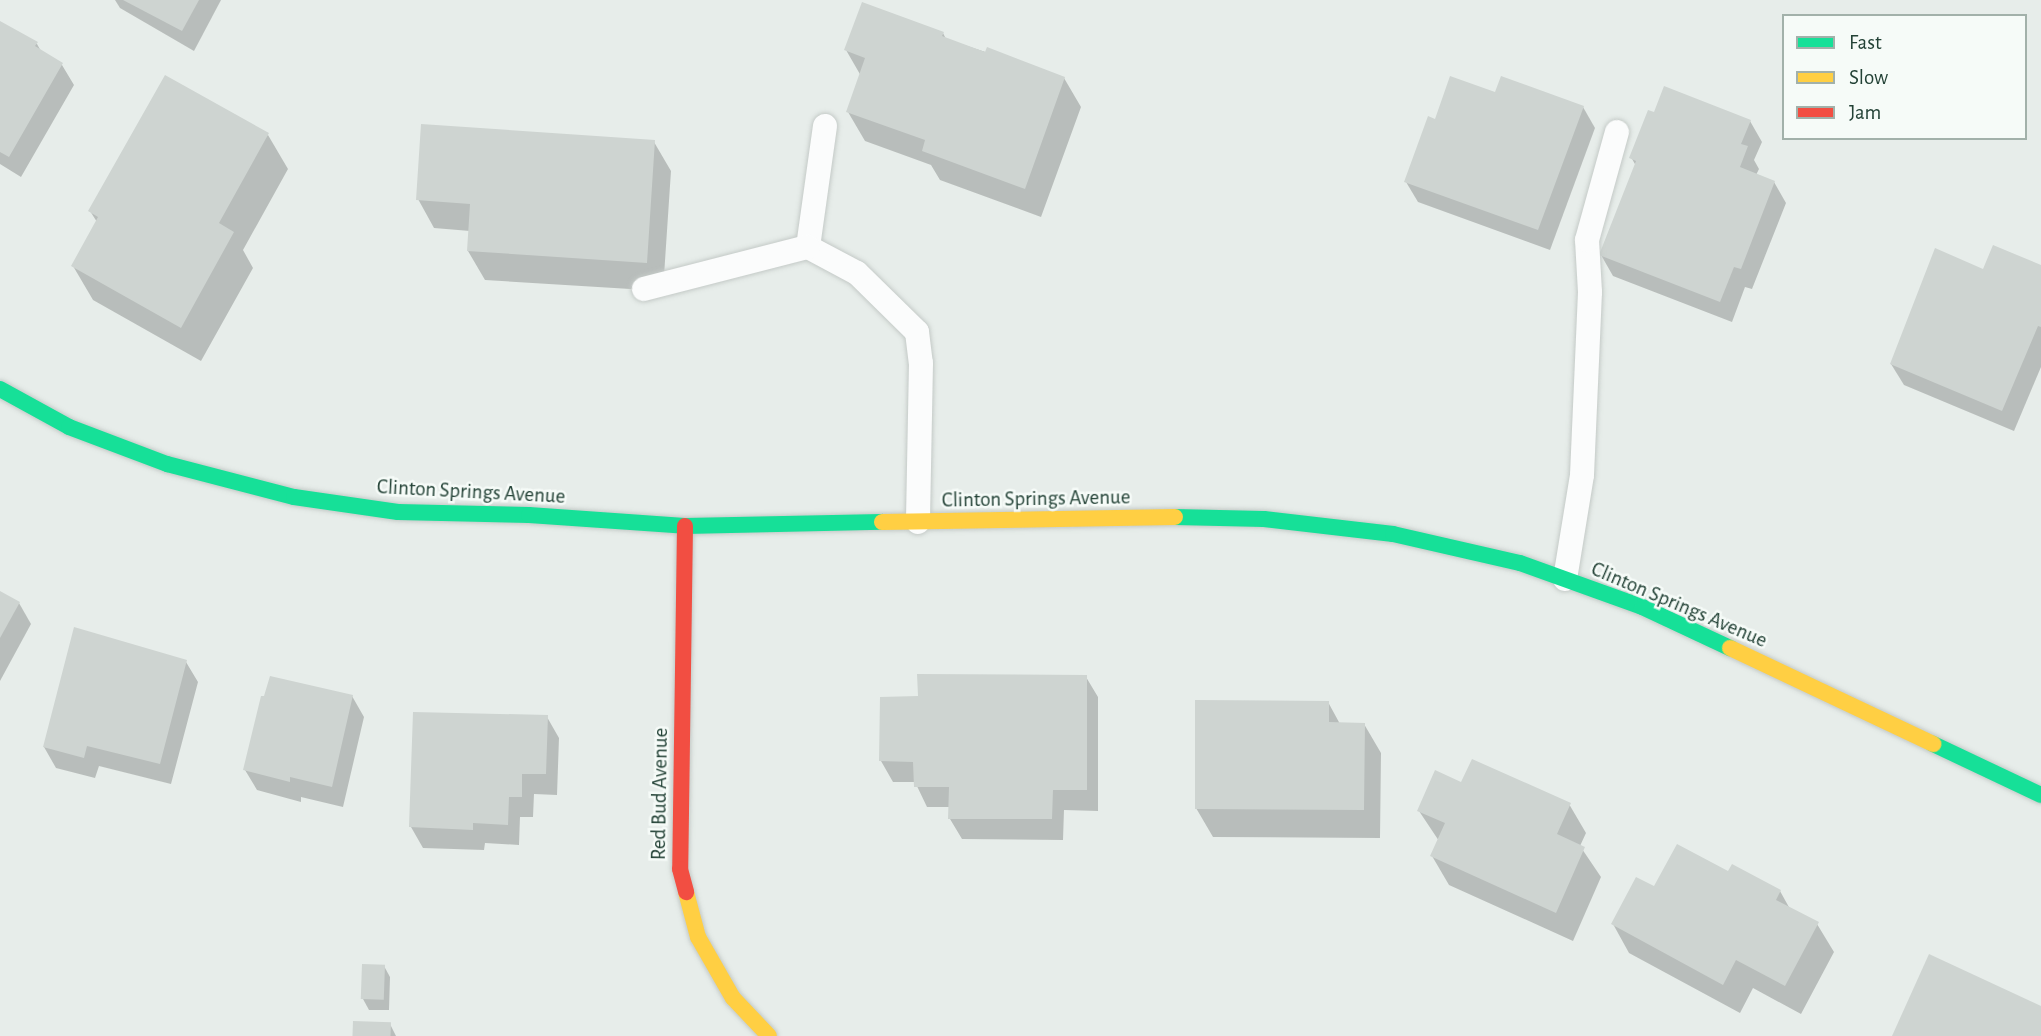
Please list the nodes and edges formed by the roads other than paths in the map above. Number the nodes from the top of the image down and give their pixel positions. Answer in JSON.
{"nodes":[{"id":1,"x":825,"y":126,"type":"dead end"},
{"id":2,"x":1617,"y":132,"type":"dead end"},
{"id":3,"x":808,"y":247,"type":"junction"},
{"id":4,"x":644,"y":289,"type":"dead end"},
{"id":5,"x":0,"y":389,"type":"edge"},
{"id":6,"x":918,"y":522,"type":"junction"},
{"id":7,"x":685,"y":526,"type":"junction"},
{"id":8,"x":1565,"y":579,"type":"junction"},
{"id":9,"x":2041,"y":795,"type":"edge"},
{"id":10,"x":769,"y":1036,"type":"edge"}],
"edges":[{"from":1,"to":3,"type":"lane"},
{"from":2,"to":8,"type":"lane"},
{"from":3,"to":4,"type":"lane"},
{"from":3,"to":6,"type":"lane"},
{"from":5,"to":7,"type":"street","name":"Clinton Springs Avenue"},
{"from":6,"to":7,"type":"street","name":"Clinton Springs Avenue"},
{"from":6,"to":8,"type":"street","name":"Clinton Springs Avenue"},
{"from":7,"to":10,"type":"street","name":"Red Bud Avenue"},
{"from":8,"to":9,"type":"street","name":"Clinton Springs Avenue"}]}
